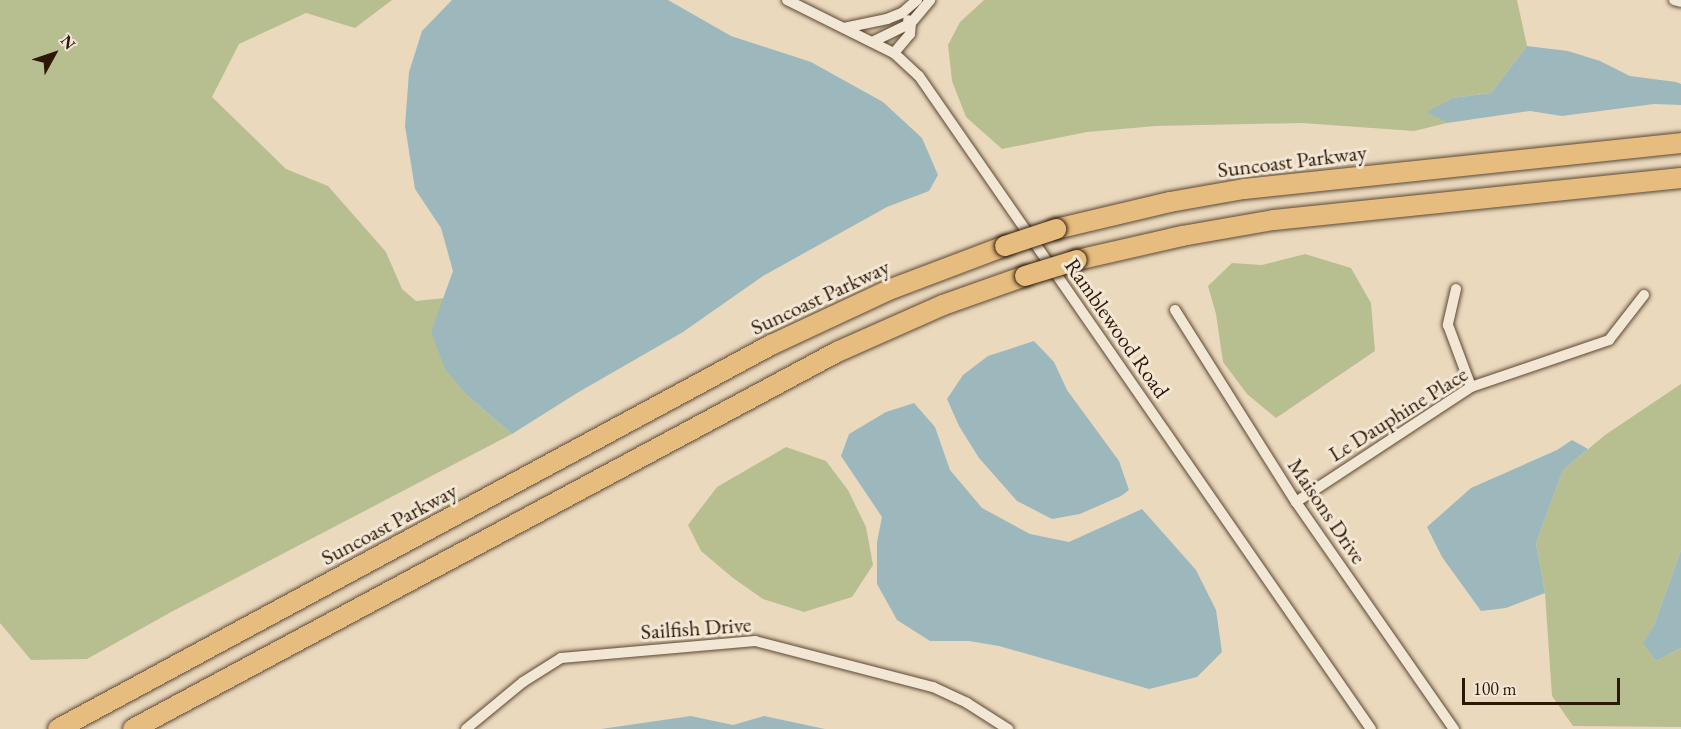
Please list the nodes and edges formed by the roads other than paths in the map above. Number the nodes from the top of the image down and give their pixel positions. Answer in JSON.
{"nodes":[{"id":1,"x":787,"y":0,"type":"edge"},
{"id":2,"x":917,"y":0,"type":"edge"},
{"id":3,"x":930,"y":0,"type":"edge"},
{"id":4,"x":1674,"y":0,"type":"edge"},
{"id":5,"x":1681,"y":2,"type":"edge"},
{"id":6,"x":902,"y":13,"type":"junction"},
{"id":7,"x":911,"y":23,"type":"junction"},
{"id":8,"x":844,"y":28,"type":"junction"},
{"id":9,"x":872,"y":42,"type":"junction"},
{"id":10,"x":894,"y":54,"type":"junction"},
{"id":11,"x":1681,"y":143,"type":"edge"},
{"id":12,"x":1681,"y":178,"type":"edge"},
{"id":13,"x":1456,"y":289,"type":"dead end"},
{"id":14,"x":1644,"y":296,"type":"dead end"},
{"id":15,"x":1175,"y":309,"type":"dead end"},
{"id":16,"x":1472,"y":387,"type":"junction"},
{"id":17,"x":1296,"y":502,"type":"junction"},
{"id":18,"x":58,"y":729,"type":"edge"},
{"id":19,"x":133,"y":729,"type":"edge"},
{"id":20,"x":466,"y":729,"type":"edge"},
{"id":21,"x":1008,"y":729,"type":"edge"},
{"id":22,"x":1371,"y":729,"type":"edge"},
{"id":23,"x":1454,"y":729,"type":"edge"}],
"edges":[{"from":1,"to":8,"type":"street","name":"Ramblewood Road"},
{"from":2,"to":6,"type":"street"},
{"from":3,"to":7,"type":"street"},
{"from":4,"to":5,"type":"street"},
{"from":6,"to":7,"type":"street"},
{"from":6,"to":8,"type":"street"},
{"from":7,"to":9,"type":"street"},
{"from":7,"to":10,"type":"street"},
{"from":8,"to":9,"type":"street","name":"Ramblewood Road"},
{"from":9,"to":10,"type":"street","name":"Ramblewood Road"},
{"from":10,"to":22,"type":"street","name":"Ramblewood Road"},
{"from":11,"to":18,"type":"highway","name":"Suncoast Parkway","bridge":true},
{"from":12,"to":19,"type":"highway","bridge":true},
{"from":13,"to":16,"type":"street"},
{"from":14,"to":16,"type":"street","name":"Le Dauphine Place"},
{"from":15,"to":17,"type":"street","name":"Maisons Drive"},
{"from":16,"to":17,"type":"street","name":"Le Dauphine Place"},
{"from":17,"to":23,"type":"street","name":"Maisons Drive"},
{"from":20,"to":21,"type":"street","name":"Sailfish Drive"}]}
